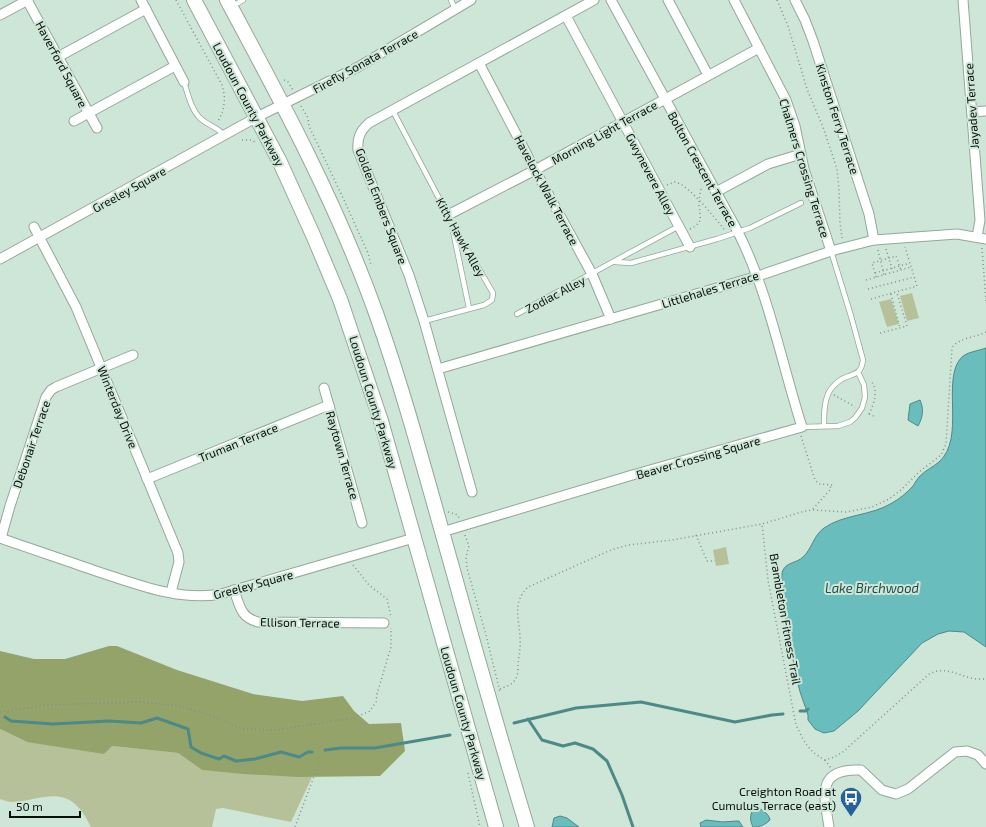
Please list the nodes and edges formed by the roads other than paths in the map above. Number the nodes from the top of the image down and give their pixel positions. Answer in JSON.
{"nodes":[{"id":1,"x":28,"y":0,"type":"edge"},
{"id":2,"x":141,"y":0,"type":"edge"},
{"id":3,"x":194,"y":0,"type":"edge"},
{"id":4,"x":244,"y":0,"type":"edge"},
{"id":5,"x":451,"y":0,"type":"edge"},
{"id":6,"x":471,"y":0,"type":"edge"},
{"id":7,"x":594,"y":0,"type":"edge"},
{"id":8,"x":611,"y":0,"type":"edge"},
{"id":9,"x":668,"y":0,"type":"edge"},
{"id":10,"x":734,"y":0,"type":"edge"},
{"id":11,"x":797,"y":0,"type":"edge"},
{"id":12,"x":963,"y":0,"type":"edge"},
{"id":13,"x":232,"y":1,"type":"edge"},
{"id":14,"x":455,"y":9,"type":"junction"},
{"id":15,"x":146,"y":10,"type":"junction"},
{"id":16,"x":0,"y":15,"type":"edge"},
{"id":17,"x":566,"y":16,"type":"junction"},
{"id":18,"x":759,"y":48,"type":"junction"},
{"id":19,"x":58,"y":57,"type":"junction"},
{"id":20,"x":479,"y":63,"type":"junction"},
{"id":21,"x":176,"y":66,"type":"junction"},
{"id":22,"x":708,"y":75,"type":"junction"},
{"id":23,"x":184,"y":82,"type":"joint"},
{"id":24,"x":664,"y":99,"type":"junction"},
{"id":25,"x":283,"y":104,"type":"junction"},
{"id":26,"x":393,"y":111,"type":"junction"},
{"id":27,"x":986,"y":111,"type":"edge"},
{"id":28,"x":972,"y":112,"type":"junction"},
{"id":29,"x":88,"y":113,"type":"junction"},
{"id":30,"x":257,"y":117,"type":"junction"},
{"id":31,"x":74,"y":121,"type":"dead end"},
{"id":32,"x":622,"y":121,"type":"junction"},
{"id":33,"x":97,"y":128,"type":"dead end"},
{"id":34,"x":224,"y":136,"type":"junction"},
{"id":35,"x":800,"y":154,"type":"junction"},
{"id":36,"x":535,"y":170,"type":"junction"},
{"id":37,"x":716,"y":192,"type":"junction"},
{"id":38,"x":801,"y":203,"type":"dead end"},
{"id":39,"x":450,"y":218,"type":"junction"},
{"id":40,"x":34,"y":227,"type":"dead end"},
{"id":41,"x":683,"y":228,"type":"junction"},
{"id":42,"x":738,"y":232,"type":"junction"},
{"id":43,"x":40,"y":238,"type":"junction"},
{"id":44,"x":874,"y":240,"type":"junction"},
{"id":45,"x":982,"y":240,"type":"edge"},
{"id":46,"x":690,"y":247,"type":"junction"},
{"id":47,"x":831,"y":251,"type":"junction"},
{"id":48,"x":0,"y":259,"type":"edge"},
{"id":49,"x":615,"y":262,"type":"junction"},
{"id":50,"x":592,"y":274,"type":"junction"},
{"id":51,"x":758,"y":276,"type":"junction"},
{"id":52,"x":469,"y":308,"type":"junction"},
{"id":53,"x":517,"y":314,"type":"dead end"},
{"id":54,"x":611,"y":319,"type":"junction"},
{"id":55,"x":424,"y":321,"type":"junction"},
{"id":56,"x":133,"y":355,"type":"dead end"},
{"id":57,"x":102,"y":368,"type":"junction"},
{"id":58,"x":438,"y":369,"type":"junction"},
{"id":59,"x":858,"y":372,"type":"junction"},
{"id":60,"x":324,"y":388,"type":"dead end"},
{"id":61,"x":329,"y":405,"type":"junction"},
{"id":62,"x":824,"y":426,"type":"junction"},
{"id":63,"x":801,"y":430,"type":"junction"},
{"id":64,"x":147,"y":478,"type":"junction"},
{"id":65,"x":472,"y":492,"type":"dead end"},
{"id":66,"x":362,"y":523,"type":"dead end"},
{"id":67,"x":442,"y":532,"type":"junction"},
{"id":68,"x":0,"y":538,"type":"edge"},
{"id":69,"x":414,"y":538,"type":"junction"},
{"id":70,"x":234,"y":590,"type":"junction"},
{"id":71,"x":171,"y":592,"type":"junction"},
{"id":72,"x":389,"y":623,"type":"road end"},
{"id":73,"x":986,"y":764,"type":"edge"},
{"id":74,"x":496,"y":827,"type":"edge"},
{"id":75,"x":527,"y":827,"type":"edge"},
{"id":76,"x":829,"y":827,"type":"edge"}],
"edges":[{"from":1,"to":16,"type":"street"},
{"from":1,"to":19,"type":"street","name":"Haverford Square"},
{"from":2,"to":15,"type":"street"},
{"from":3,"to":30,"type":"main road","name":"Loudoun County Parkway"},
{"from":4,"to":13,"type":"lane"},
{"from":5,"to":14,"type":"lane"},
{"from":6,"to":14,"type":"street","name":"Firefly Sonata Terrace"},
{"from":7,"to":17,"type":"street","name":"Golden Embers Square"},
{"from":8,"to":24,"type":"street","name":"Bolton Crescent Terrace"},
{"from":9,"to":22,"type":"street"},
{"from":10,"to":18,"type":"street","name":"Chalmers Crossing Terrace"},
{"from":11,"to":44,"type":"street","name":"Kinston Ferry Terrace"},
{"from":12,"to":28,"type":"street","name":"Jayadev Terrace"},
{"from":13,"to":25,"type":"main road"},
{"from":14,"to":25,"type":"street","name":"Firefly Sonata Terrace"},
{"from":15,"to":19,"type":"street"},
{"from":15,"to":21,"type":"street"},
{"from":17,"to":20,"type":"street","name":"Golden Embers Square"},
{"from":17,"to":32,"type":"street","name":"Gwynevere Alley"},
{"from":18,"to":22,"type":"street","name":"Morning Light Terrace"},
{"from":18,"to":35,"type":"street","name":"Chalmers Crossing Terrace"},
{"from":19,"to":29,"type":"street","name":"Haverford Square"},
{"from":20,"to":26,"type":"street","name":"Golden Embers Square"},
{"from":20,"to":36,"type":"street","name":"Havelock Walk Terrace"},
{"from":21,"to":23,"type":"street"},
{"from":21,"to":29,"type":"street"},
{"from":22,"to":24,"type":"street","name":"Morning Light Terrace"},
{"from":23,"to":34,"type":"lane"},
{"from":24,"to":32,"type":"street","name":"Morning Light Terrace"},
{"from":24,"to":37,"type":"street","name":"Bolton Crescent Terrace"},
{"from":25,"to":30,"type":"street","name":"Firefly Sonata Terrace"},
{"from":25,"to":67,"type":"main road"},
{"from":26,"to":39,"type":"lane","name":"Kitty Hawk Alley"},
{"from":26,"to":55,"type":"street","name":"Golden Embers Square"},
{"from":27,"to":28,"type":"street"},
{"from":28,"to":45,"type":"street","name":"Jayadev Terrace"},
{"from":29,"to":31,"type":"street"},
{"from":29,"to":33,"type":"street","name":"Haverford Square"},
{"from":30,"to":34,"type":"street","name":"Greeley Square"},
{"from":30,"to":69,"type":"main road","name":"Loudoun County Parkway"},
{"from":32,"to":36,"type":"street","name":"Morning Light Terrace"},
{"from":32,"to":41,"type":"street","name":"Gwynevere Alley"},
{"from":34,"to":43,"type":"street","name":"Greeley Square"},
{"from":35,"to":37,"type":"street"},
{"from":35,"to":47,"type":"street","name":"Chalmers Crossing Terrace"},
{"from":36,"to":39,"type":"street","name":"Morning Light Terrace"},
{"from":36,"to":50,"type":"street","name":"Havelock Walk Terrace"},
{"from":37,"to":42,"type":"street","name":"Bolton Crescent Terrace"},
{"from":38,"to":42,"type":"lane"},
{"from":39,"to":52,"type":"lane"},
{"from":39,"to":52,"type":"lane","name":"Kitty Hawk Alley"},
{"from":40,"to":43,"type":"street","name":"Winterday Drive"},
{"from":41,"to":46,"type":"street","name":"Gwynevere Alley"},
{"from":41,"to":49,"type":"lane","name":"Zodiac Alley"},
{"from":42,"to":46,"type":"lane"},
{"from":42,"to":51,"type":"street","name":"Bolton Crescent Terrace"},
{"from":43,"to":48,"type":"street","name":"Greeley Square"},
{"from":43,"to":57,"type":"street","name":"Winterday Drive"},
{"from":44,"to":45,"type":"street","name":"Littlehales Terrace"},
{"from":44,"to":47,"type":"street","name":"Littlehales Terrace"},
{"from":46,"to":49,"type":"lane"},
{"from":47,"to":51,"type":"street","name":"Littlehales Terrace"},
{"from":47,"to":59,"type":"lane"},
{"from":49,"to":50,"type":"lane","name":"Zodiac Alley"},
{"from":50,"to":53,"type":"lane","name":"Zodiac Alley"},
{"from":50,"to":54,"type":"street","name":"Havelock Walk Terrace"},
{"from":51,"to":54,"type":"street","name":"Littlehales Terrace"},
{"from":51,"to":63,"type":"street"},
{"from":52,"to":55,"type":"lane","name":"Kitty Hawk Alley"},
{"from":54,"to":58,"type":"street","name":"Littlehales Terrace"},
{"from":55,"to":58,"type":"street","name":"Golden Embers Square"},
{"from":56,"to":57,"type":"street","name":"Debonair Terrace"},
{"from":57,"to":64,"type":"street","name":"Winterday Drive"},
{"from":57,"to":68,"type":"street","name":"Debonair Terrace"},
{"from":58,"to":65,"type":"street","name":"Golden Embers Square"},
{"from":59,"to":62,"type":"lane"},
{"from":59,"to":62,"type":"lane"},
{"from":60,"to":61,"type":"street","name":"Raytown Terrace"},
{"from":61,"to":64,"type":"street","name":"Truman Terrace"},
{"from":61,"to":66,"type":"street","name":"Raytown Terrace"},
{"from":62,"to":63,"type":"lane"},
{"from":63,"to":67,"type":"street","name":"Beaver Crossing Square"},
{"from":64,"to":71,"type":"street","name":"Winterday Drive"},
{"from":67,"to":75,"type":"main road"},
{"from":68,"to":71,"type":"street","name":"Greeley Square"},
{"from":69,"to":70,"type":"street","name":"Greeley Square"},
{"from":69,"to":74,"type":"main road","name":"Loudoun County Parkway"},
{"from":70,"to":71,"type":"street","name":"Greeley Square"},
{"from":70,"to":72,"type":"street","name":"Ellison Terrace"},
{"from":73,"to":76,"type":"street"}]}
